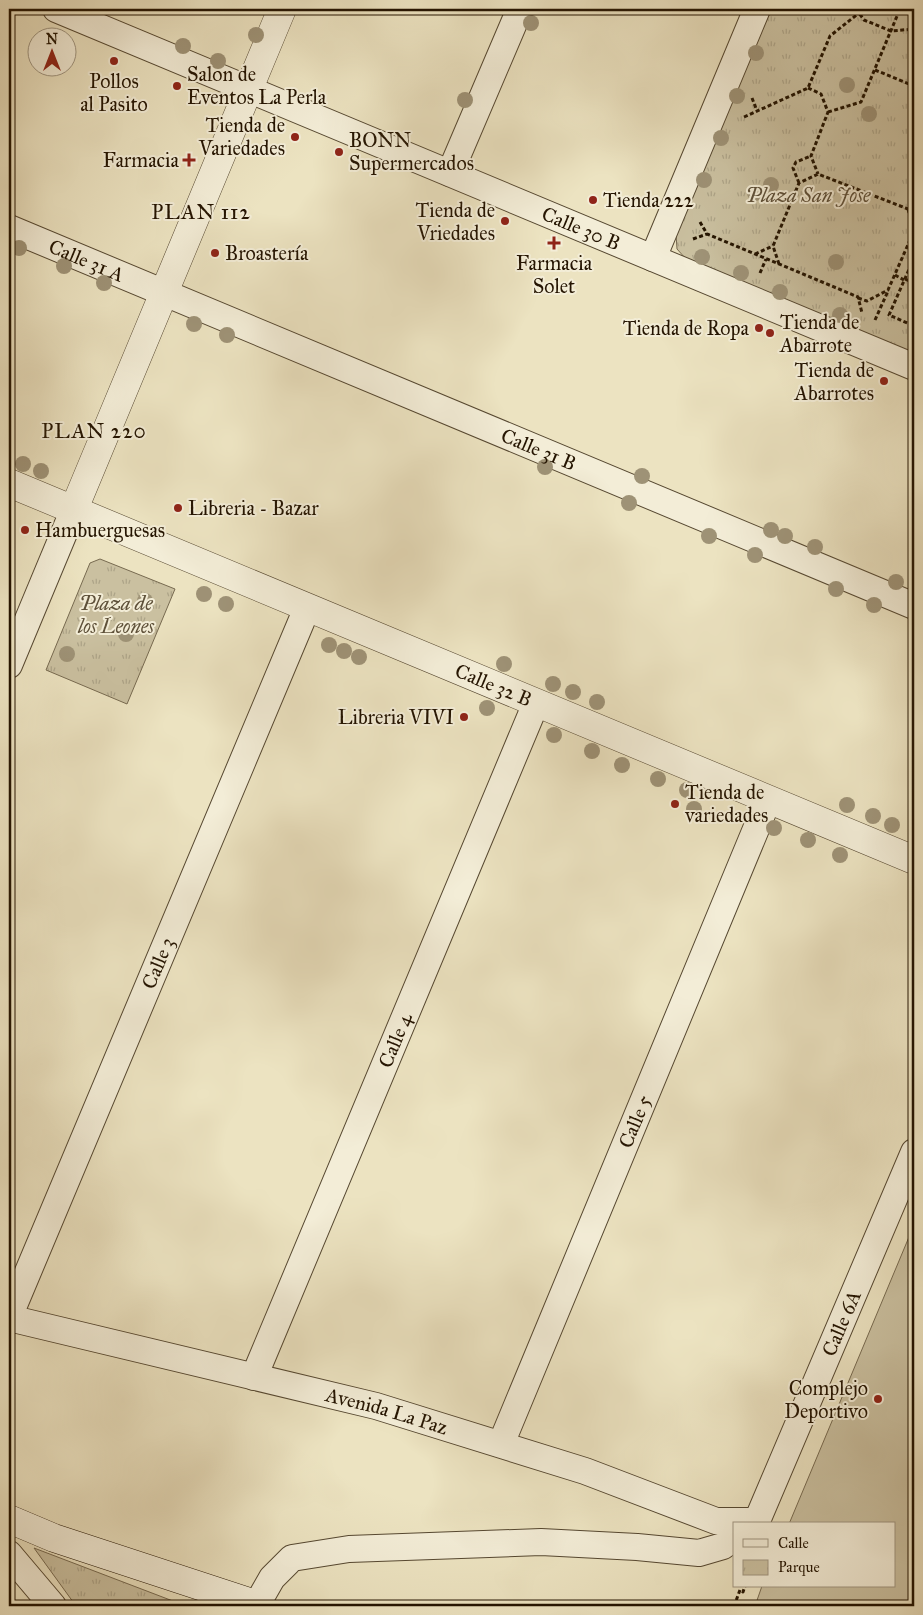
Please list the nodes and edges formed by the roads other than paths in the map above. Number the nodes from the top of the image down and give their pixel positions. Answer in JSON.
{"nodes":[{"id":1,"x":56,"y":9,"type":"edge"},
{"id":2,"x":282,"y":9,"type":"edge"},
{"id":3,"x":520,"y":9,"type":"edge"},
{"id":4,"x":757,"y":9,"type":"edge"},
{"id":5,"x":248,"y":90,"type":"junction"},
{"id":6,"x":450,"y":173,"type":"junction"},
{"id":7,"x":9,"y":228,"type":"edge"},
{"id":8,"x":653,"y":258,"type":"junction"},
{"id":9,"x":164,"y":292,"type":"junction"},
{"id":10,"x":914,"y":367,"type":"edge"},
{"id":11,"x":9,"y":483,"type":"edge"},
{"id":12,"x":74,"y":509,"type":"junction"},
{"id":13,"x":914,"y":606,"type":"edge"},
{"id":14,"x":307,"y":608,"type":"junction"},
{"id":15,"x":9,"y":665,"type":"edge"},
{"id":16,"x":536,"y":703,"type":"junction"},
{"id":17,"x":768,"y":800,"type":"junction"},
{"id":18,"x":914,"y":860,"type":"edge"},
{"id":19,"x":914,"y":1152,"type":"edge"},
{"id":20,"x":9,"y":1318,"type":"edge"},
{"id":21,"x":254,"y":1377,"type":"junction"},
{"id":22,"x":501,"y":1444,"type":"junction"},
{"id":23,"x":9,"y":1519,"type":"edge"},
{"id":24,"x":736,"y":1522,"type":"edge"},
{"id":25,"x":755,"y":1522,"type":"edge"},
{"id":26,"x":733,"y":1539,"type":"edge"},
{"id":27,"x":9,"y":1554,"type":"edge"},
{"id":28,"x":53,"y":1606,"type":"edge"},
{"id":29,"x":258,"y":1606,"type":"edge"}],
"edges":[{"from":1,"to":5,"type":"street","name":"Calle 30 B"},
{"from":2,"to":5,"type":"street"},
{"from":3,"to":6,"type":"street"},
{"from":4,"to":8,"type":"street"},
{"from":5,"to":6,"type":"street","name":"Calle 30 B"},
{"from":5,"to":9,"type":"street"},
{"from":6,"to":8,"type":"street","name":"Calle 30 B"},
{"from":7,"to":9,"type":"street","name":"Calle 31 A"},
{"from":8,"to":10,"type":"street","name":"Calle 30 B"},
{"from":9,"to":12,"type":"street"},
{"from":9,"to":13,"type":"street","name":"Calle 31 B"},
{"from":11,"to":12,"type":"street","name":"Calle 32 B"},
{"from":12,"to":14,"type":"street","name":"Calle 32 B"},
{"from":12,"to":15,"type":"street"},
{"from":14,"to":16,"type":"street","name":"Calle 32 B"},
{"from":14,"to":20,"type":"street","name":"Calle 3"},
{"from":16,"to":17,"type":"street","name":"Calle 32 B"},
{"from":16,"to":21,"type":"street","name":"Calle 4"},
{"from":17,"to":18,"type":"street","name":"Calle 32 B"},
{"from":17,"to":22,"type":"street","name":"Calle 5"},
{"from":19,"to":25,"type":"street","name":"Calle 6A"},
{"from":20,"to":21,"type":"street","name":"Avenida La Paz"},
{"from":21,"to":22,"type":"street","name":"Avenida La Paz"},
{"from":22,"to":24,"type":"street","name":"Avenida La Paz"},
{"from":23,"to":29,"type":"street"},
{"from":26,"to":29,"type":"street"},
{"from":27,"to":28,"type":"street"}]}
